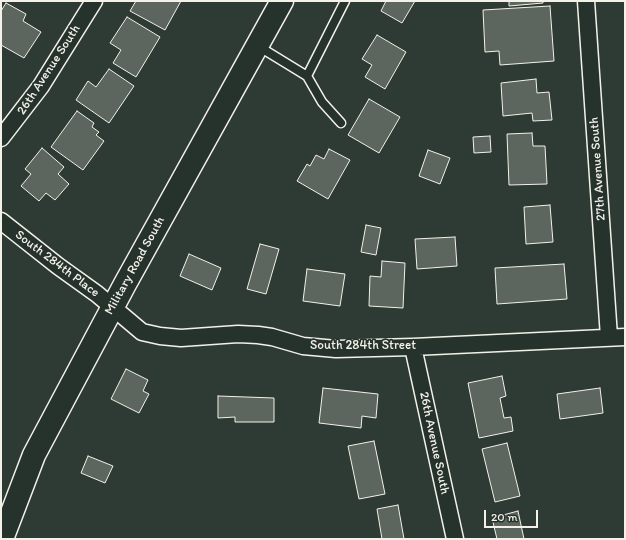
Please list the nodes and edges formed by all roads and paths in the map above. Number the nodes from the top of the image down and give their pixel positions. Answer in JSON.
{"nodes":[{"id":1,"x":92,"y":1,"type":"edge"},
{"id":2,"x":282,"y":1,"type":"edge"},
{"id":3,"x":345,"y":1,"type":"edge"},
{"id":4,"x":586,"y":1,"type":"edge"},
{"id":5,"x":257,"y":45,"type":"junction"},
{"id":6,"x":307,"y":76,"type":"junction"},
{"id":7,"x":342,"y":123,"type":"dead end"},
{"id":8,"x":1,"y":138,"type":"edge"},
{"id":9,"x":1,"y":221,"type":"edge"},
{"id":10,"x":113,"y":307,"type":"junction"},
{"id":11,"x":625,"y":337,"type":"edge"},
{"id":12,"x":609,"y":338,"type":"junction"},
{"id":13,"x":413,"y":347,"type":"junction"},
{"id":14,"x":2,"y":539,"type":"edge"},
{"id":15,"x":455,"y":539,"type":"edge"}],
"edges":[{"from":1,"to":8,"type":"street","name":"26th Avenue South"},
{"from":2,"to":5,"type":"main road","name":"Military Road South"},
{"from":3,"to":6,"type":"lane"},
{"from":4,"to":12,"type":"street","name":"27th Avenue South"},
{"from":5,"to":6,"type":"lane"},
{"from":5,"to":10,"type":"main road","name":"Military Road South"},
{"from":6,"to":7,"type":"lane"},
{"from":9,"to":10,"type":"street","name":"South 284th Place"},
{"from":10,"to":13,"type":"street","name":"South 284th Street"},
{"from":10,"to":14,"type":"main road","name":"Military Road South"},
{"from":11,"to":12,"type":"street","name":"South 284th Street"},
{"from":12,"to":13,"type":"street","name":"South 284th Street"},
{"from":13,"to":15,"type":"street","name":"26th Avenue South"}]}
